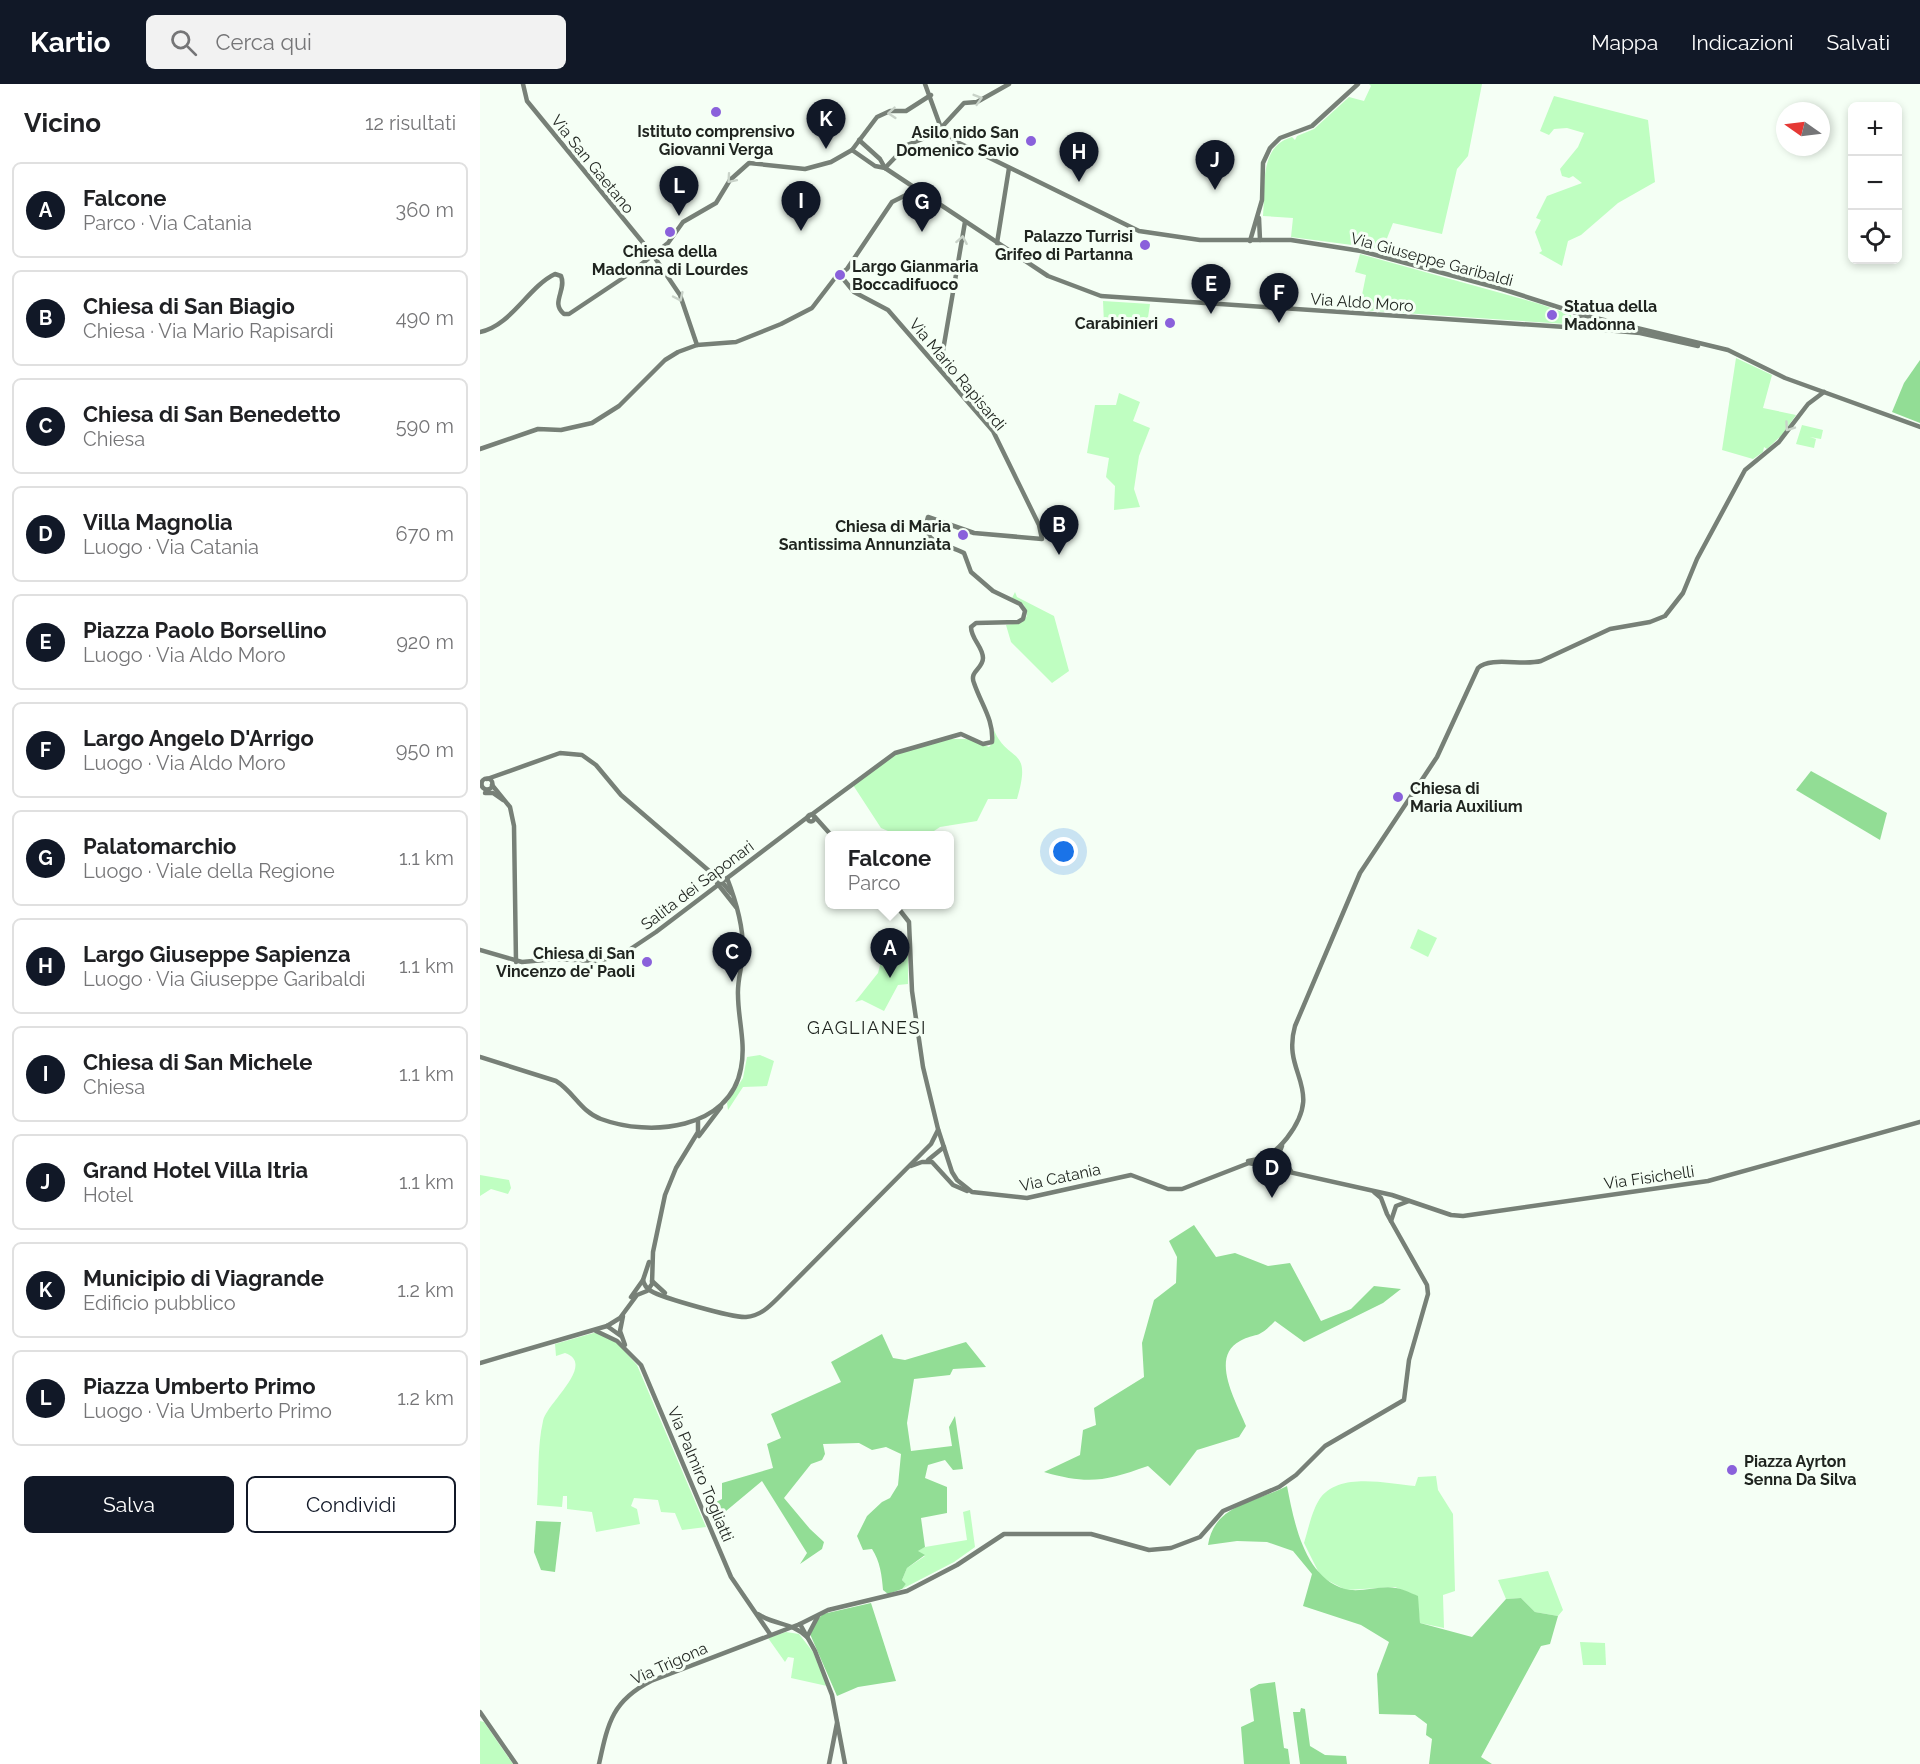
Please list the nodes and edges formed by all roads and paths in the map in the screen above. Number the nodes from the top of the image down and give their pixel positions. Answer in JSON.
{"nodes":[{"id":1,"x":523,"y":84,"type":"edge"},
{"id":2,"x":925,"y":84,"type":"edge"},
{"id":3,"x":1009,"y":84,"type":"edge"},
{"id":4,"x":1358,"y":84,"type":"edge"},
{"id":5,"x":931,"y":95,"type":"junction"},
{"id":6,"x":942,"y":129,"type":"junction"},
{"id":7,"x":860,"y":139,"type":"junction"},
{"id":8,"x":852,"y":150,"type":"junction"},
{"id":9,"x":885,"y":168,"type":"junction"},
{"id":10,"x":1010,"y":168,"type":"junction"},
{"id":11,"x":916,"y":190,"type":"junction"},
{"id":12,"x":1259,"y":212,"type":"junction"},
{"id":13,"x":965,"y":222,"type":"junction"},
{"id":14,"x":1260,"y":240,"type":"junction"},
{"id":15,"x":1251,"y":241,"type":"junction"},
{"id":16,"x":997,"y":243,"type":"junction"},
{"id":17,"x":653,"y":255,"type":"junction"},
{"id":18,"x":841,"y":276,"type":"junction"},
{"id":19,"x":1556,"y":307,"type":"junction"},
{"id":20,"x":1583,"y":315,"type":"junction"},
{"id":21,"x":1575,"y":320,"type":"junction"},
{"id":22,"x":1598,"y":320,"type":"junction"},
{"id":23,"x":1551,"y":326,"type":"junction"},
{"id":24,"x":1580,"y":328,"type":"junction"},
{"id":25,"x":1594,"y":329,"type":"junction"},
{"id":26,"x":480,"y":332,"type":"edge"},
{"id":27,"x":697,"y":345,"type":"junction"},
{"id":28,"x":1734,"y":353,"type":"junction"},
{"id":29,"x":940,"y":368,"type":"junction"},
{"id":30,"x":1824,"y":392,"type":"junction"},
{"id":31,"x":1920,"y":427,"type":"edge"},
{"id":32,"x":480,"y":449,"type":"edge"},
{"id":33,"x":1039,"y":525,"type":"junction"},
{"id":34,"x":1035,"y":538,"type":"junction"},
{"id":35,"x":485,"y":786,"type":"edge"},
{"id":36,"x":812,"y":818,"type":"junction"},
{"id":37,"x":828,"y":831,"type":"edge"},
{"id":38,"x":728,"y":878,"type":"junction"},
{"id":39,"x":720,"y":884,"type":"junction"},
{"id":40,"x":734,"y":898,"type":"junction"},
{"id":41,"x":738,"y":909,"type":"junction"},
{"id":42,"x":899,"y":909,"type":"edge"},
{"id":43,"x":480,"y":950,"type":"edge"},
{"id":44,"x":516,"y":962,"type":"junction"},
{"id":45,"x":480,"y":1057,"type":"edge"},
{"id":46,"x":725,"y":1100,"type":"junction"},
{"id":47,"x":705,"y":1116,"type":"junction"},
{"id":48,"x":698,"y":1120,"type":"junction"},
{"id":49,"x":1920,"y":1122,"type":"edge"},
{"id":50,"x":938,"y":1129,"type":"junction"},
{"id":51,"x":702,"y":1132,"type":"junction"},
{"id":52,"x":691,"y":1145,"type":"junction"},
{"id":53,"x":926,"y":1149,"type":"junction"},
{"id":54,"x":944,"y":1149,"type":"junction"},
{"id":55,"x":1276,"y":1154,"type":"junction"},
{"id":56,"x":928,"y":1160,"type":"junction"},
{"id":57,"x":1243,"y":1164,"type":"junction"},
{"id":58,"x":1270,"y":1167,"type":"junction"},
{"id":59,"x":909,"y":1168,"type":"junction"},
{"id":60,"x":1291,"y":1172,"type":"junction"},
{"id":61,"x":1369,"y":1189,"type":"junction"},
{"id":62,"x":1378,"y":1191,"type":"joint"},
{"id":63,"x":972,"y":1192,"type":"junction"},
{"id":64,"x":1392,"y":1195,"type":"junction"},
{"id":65,"x":1410,"y":1201,"type":"junction"},
{"id":66,"x":1392,"y":1210,"type":"junction"},
{"id":67,"x":1385,"y":1211,"type":"junction"},
{"id":68,"x":1391,"y":1221,"type":"junction"},
{"id":69,"x":652,"y":1252,"type":"junction"},
{"id":70,"x":643,"y":1280,"type":"junction"},
{"id":71,"x":650,"y":1287,"type":"junction"},
{"id":72,"x":656,"y":1291,"type":"junction"},
{"id":73,"x":625,"y":1312,"type":"junction"},
{"id":74,"x":620,"y":1318,"type":"junction"},
{"id":75,"x":607,"y":1326,"type":"junction"},
{"id":76,"x":595,"y":1330,"type":"junction"},
{"id":77,"x":619,"y":1339,"type":"junction"},
{"id":78,"x":480,"y":1363,"type":"edge"},
{"id":79,"x":752,"y":1609,"type":"junction"},
{"id":80,"x":819,"y":1614,"type":"junction"},
{"id":81,"x":764,"y":1623,"type":"junction"},
{"id":82,"x":774,"y":1623,"type":"junction"},
{"id":83,"x":800,"y":1624,"type":"junction"},
{"id":84,"x":792,"y":1627,"type":"junction"},
{"id":85,"x":778,"y":1631,"type":"junction"},
{"id":86,"x":770,"y":1634,"type":"junction"},
{"id":87,"x":807,"y":1637,"type":"junction"},
{"id":88,"x":480,"y":1712,"type":"edge"},
{"id":89,"x":837,"y":1731,"type":"junction"},
{"id":90,"x":516,"y":1764,"type":"edge"},
{"id":91,"x":599,"y":1764,"type":"edge"},
{"id":92,"x":829,"y":1764,"type":"edge"},
{"id":93,"x":845,"y":1764,"type":"edge"}],
"edges":[{"from":1,"to":17,"type":"street","name":"Via San Gaetano"},
{"from":2,"to":5,"type":"street"},
{"from":6,"to":3,"type":"street","one_way":true},
{"from":4,"to":12,"type":"street"},
{"from":5,"to":6,"type":"street"},
{"from":5,"to":7,"type":"street","one_way":true},
{"from":6,"to":9,"type":"street"},
{"from":6,"to":10,"type":"street","name":"Via Giuseppe Garibaldi"},
{"from":7,"to":8,"type":"street"},
{"from":7,"to":9,"type":"street"},
{"from":8,"to":9,"type":"street"},
{"from":8,"to":17,"type":"street","one_way":true},
{"from":9,"to":11,"type":"street","name":"Via Aldo Moro"},
{"from":10,"to":15,"type":"street","name":"Via Giuseppe Garibaldi"},
{"from":10,"to":16,"type":"street"},
{"from":11,"to":13,"type":"street","name":"Via Aldo Moro"},
{"from":11,"to":18,"type":"street"},
{"from":12,"to":14,"type":"street"},
{"from":12,"to":15,"type":"street"},
{"from":13,"to":16,"type":"street","name":"Via Aldo Moro"},
{"from":29,"to":13,"type":"street","one_way":true},
{"from":14,"to":15,"type":"street","name":"Via Giuseppe Garibaldi"},
{"from":14,"to":19,"type":"street","name":"Via Giuseppe Garibaldi"},
{"from":16,"to":23,"type":"street","name":"Via Aldo Moro"},
{"from":17,"to":26,"type":"street"},
{"from":17,"to":27,"type":"street","name":"Via San Gaetano","one_way":true},
{"from":18,"to":27,"type":"street"},
{"from":18,"to":29,"type":"street","name":"Via Mario Rapisardi"},
{"from":19,"to":20,"type":"street","name":"Via Giuseppe Garibaldi"},
{"from":19,"to":21,"type":"street"},
{"from":20,"to":21,"type":"street"},
{"from":20,"to":22,"type":"street","name":"Via Giuseppe Garibaldi"},
{"from":21,"to":23,"type":"street"},
{"from":21,"to":24,"type":"street"},
{"from":22,"to":25,"type":"street"},
{"from":22,"to":28,"type":"street"},
{"from":23,"to":24,"type":"street","name":"Via Aldo Moro"},
{"from":24,"to":25,"type":"street","name":"Via Aldo Moro"},
{"from":25,"to":28,"type":"street"},
{"from":27,"to":32,"type":"street"},
{"from":28,"to":30,"type":"street"},
{"from":29,"to":33,"type":"street","name":"Via Mario Rapisardi"},
{"from":30,"to":31,"type":"street"},
{"from":30,"to":55,"type":"street","one_way":true},
{"from":33,"to":34,"type":"street"},
{"from":33,"to":34,"type":"street","name":"Via Mario Rapisardi"},
{"from":34,"to":36,"type":"street"},
{"from":35,"to":39,"type":"street"},
{"from":35,"to":44,"type":"street"},
{"from":36,"to":37,"type":"street"},
{"from":36,"to":38,"type":"street","name":"Salita dei Saponari"},
{"from":38,"to":39,"type":"street","name":"Salita dei Saponari"},
{"from":38,"to":40,"type":"street"},
{"from":39,"to":40,"type":"street"},
{"from":39,"to":41,"type":"street"},
{"from":39,"to":44,"type":"street","name":"Salita dei Saponari"},
{"from":40,"to":41,"type":"street"},
{"from":41,"to":46,"type":"street"},
{"from":42,"to":50,"type":"street"},
{"from":43,"to":44,"type":"street","name":"Salita dei Saponari"},
{"from":45,"to":48,"type":"street"},
{"from":46,"to":47,"type":"street"},
{"from":46,"to":51,"type":"street"},
{"from":47,"to":48,"type":"street"},
{"from":47,"to":51,"type":"street"},
{"from":48,"to":52,"type":"street"},
{"from":49,"to":65,"type":"street","name":"Via Fisichelli"},
{"from":50,"to":53,"type":"street"},
{"from":50,"to":54,"type":"street"},
{"from":51,"to":52,"type":"street"},
{"from":52,"to":69,"type":"street"},
{"from":53,"to":54,"type":"street"},
{"from":53,"to":59,"type":"street"},
{"from":54,"to":56,"type":"street"},
{"from":54,"to":63,"type":"street"},
{"from":55,"to":57,"type":"street"},
{"from":55,"to":58,"type":"street"},
{"from":55,"to":60,"type":"street"},
{"from":56,"to":59,"type":"street"},
{"from":56,"to":63,"type":"street"},
{"from":57,"to":58,"type":"street","name":"Via Catania"},
{"from":57,"to":63,"type":"street","name":"Via Catania"},
{"from":58,"to":60,"type":"street","name":"Via Catania"},
{"from":59,"to":72,"type":"street"},
{"from":60,"to":61,"type":"street","name":"Via Catania"},
{"from":61,"to":62,"type":"street","name":"Via Catania"},
{"from":61,"to":67,"type":"street"},
{"from":62,"to":64,"type":"street","name":"Via Fisichelli"},
{"from":64,"to":65,"type":"street","name":"Via Fisichelli"},
{"from":64,"to":66,"type":"street"},
{"from":64,"to":67,"type":"street"},
{"from":65,"to":66,"type":"street"},
{"from":66,"to":68,"type":"street"},
{"from":67,"to":68,"type":"street"},
{"from":68,"to":80,"type":"street","name":"Via Trigona"},
{"from":69,"to":70,"type":"street"},
{"from":69,"to":71,"type":"street"},
{"from":70,"to":71,"type":"street"},
{"from":70,"to":74,"type":"street"},
{"from":71,"to":72,"type":"street"},
{"from":71,"to":72,"type":"street"},
{"from":71,"to":73,"type":"street"},
{"from":73,"to":74,"type":"street"},
{"from":73,"to":77,"type":"street"},
{"from":74,"to":75,"type":"street"},
{"from":75,"to":76,"type":"street"},
{"from":75,"to":77,"type":"street","name":"Via Palmiro Togliatti"},
{"from":76,"to":77,"type":"street"},
{"from":76,"to":78,"type":"street"},
{"from":77,"to":79,"type":"street","name":"Via Palmiro Togliatti"},
{"from":79,"to":81,"type":"street","name":"Via Palmiro Togliatti"},
{"from":79,"to":82,"type":"street"},
{"from":80,"to":83,"type":"street","name":"Via Trigona"},
{"from":80,"to":87,"type":"street"},
{"from":81,"to":85,"type":"street"},
{"from":81,"to":86,"type":"street"},
{"from":82,"to":84,"type":"street"},
{"from":82,"to":85,"type":"street"},
{"from":83,"to":84,"type":"street","name":"Via Trigona"},
{"from":83,"to":87,"type":"street"},
{"from":84,"to":85,"type":"street","name":"Via Trigona"},
{"from":84,"to":87,"type":"street"},
{"from":85,"to":86,"type":"street","name":"Via Trigona"},
{"from":86,"to":91,"type":"street","name":"Via Trigona"},
{"from":87,"to":89,"type":"street"},
{"from":88,"to":90,"type":"street"},
{"from":89,"to":92,"type":"street"},
{"from":89,"to":93,"type":"street"}]}
